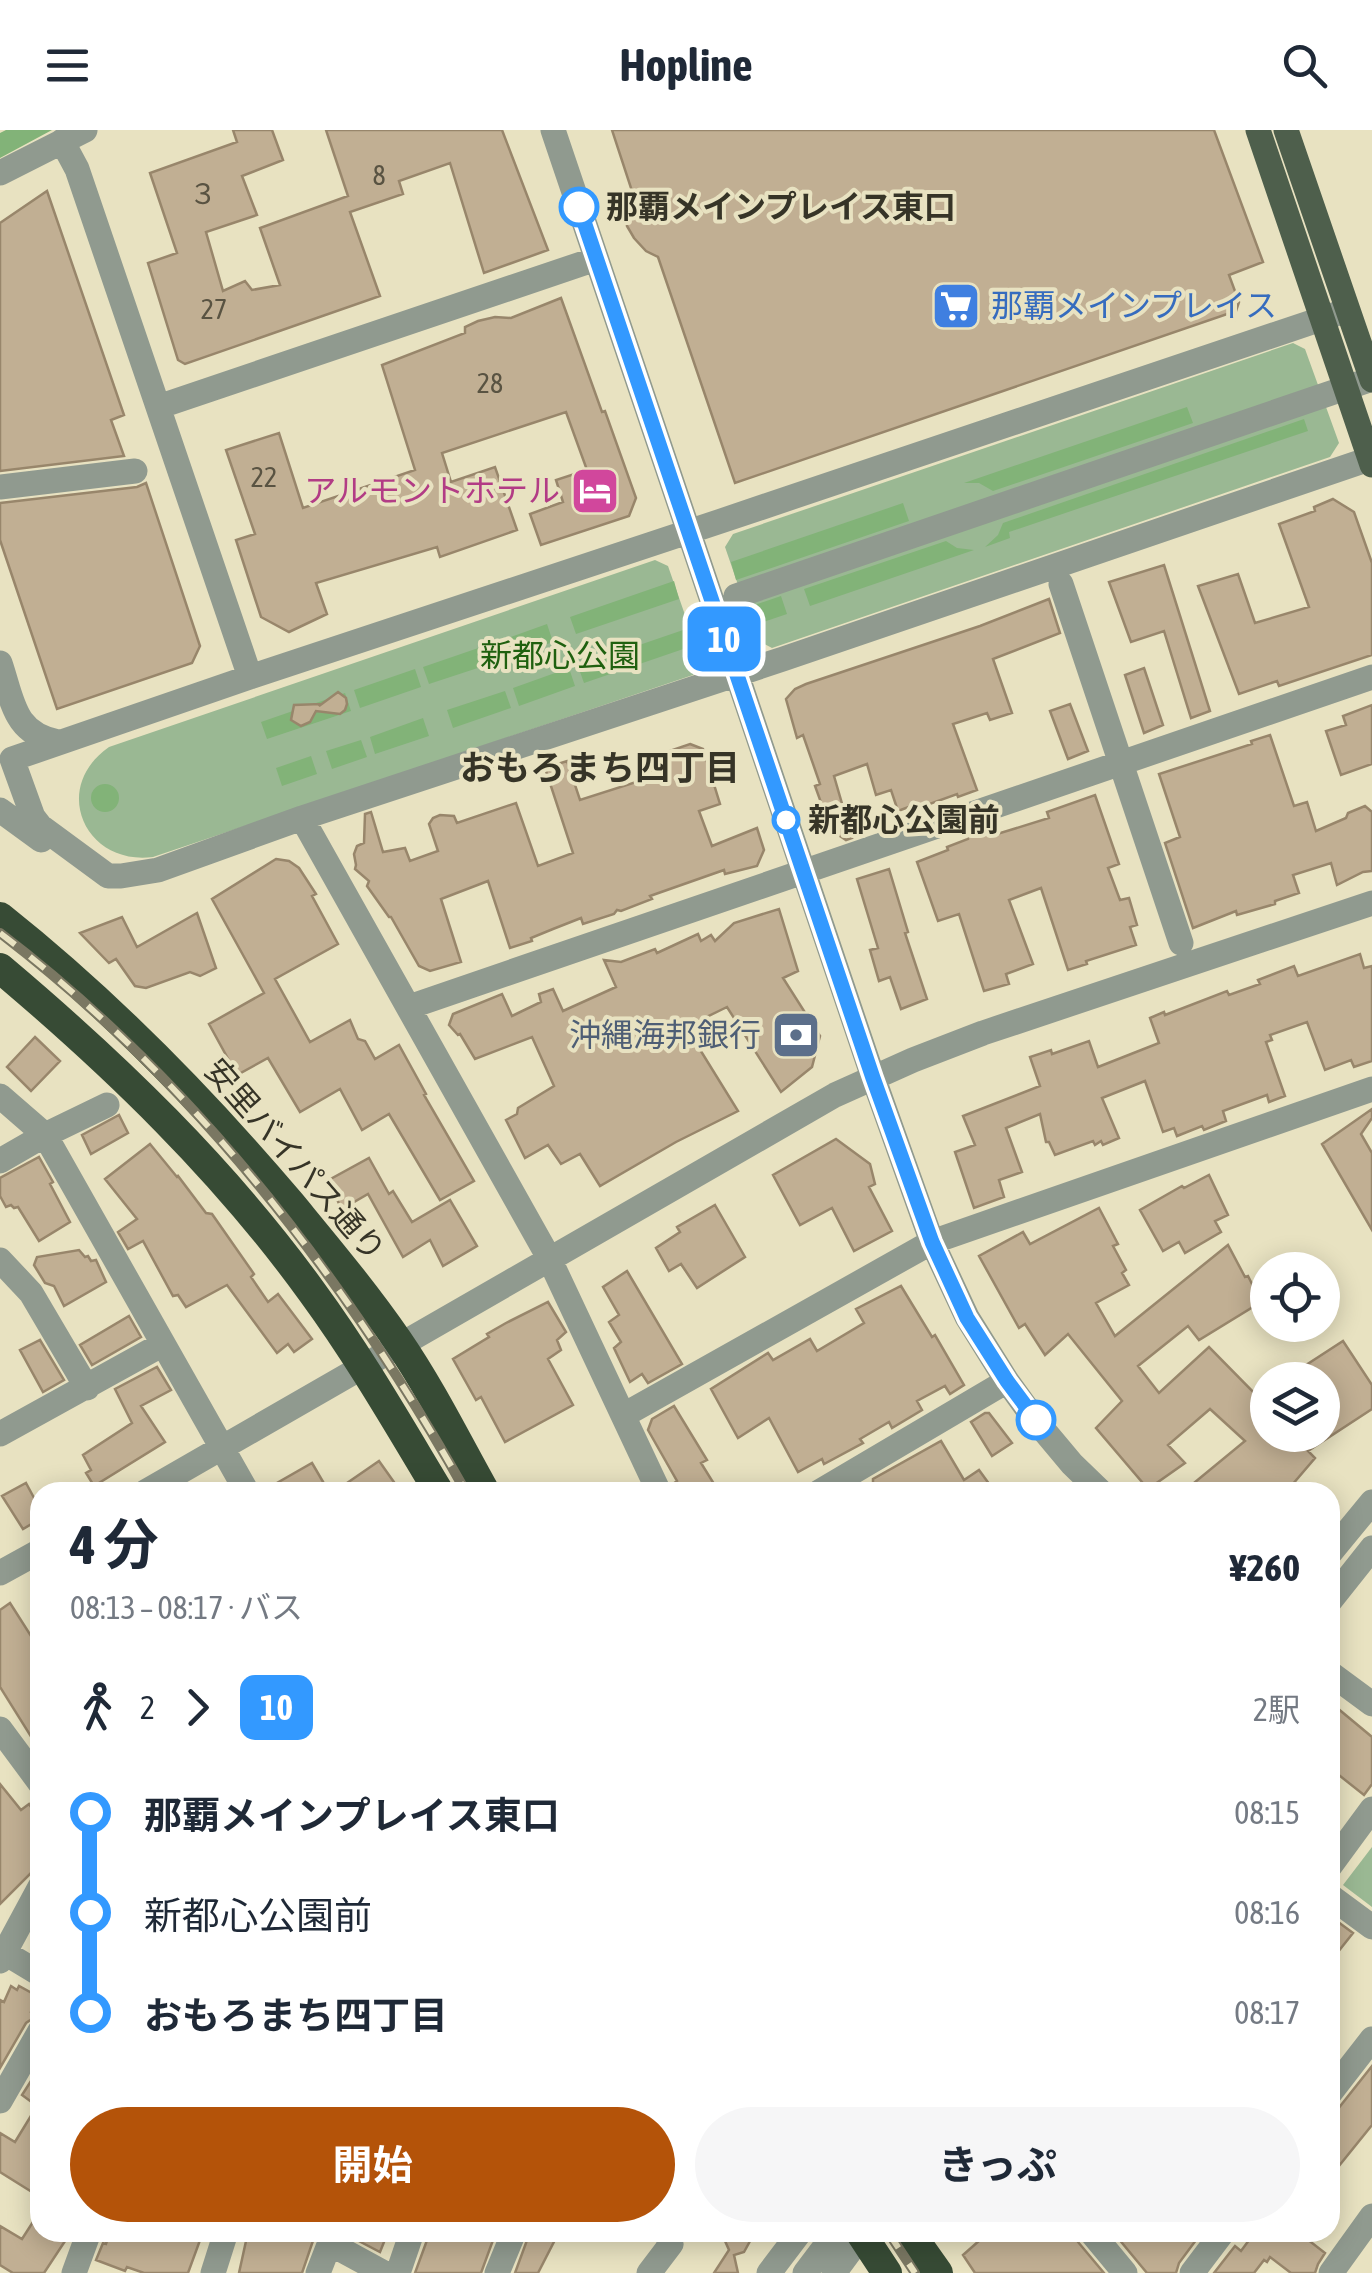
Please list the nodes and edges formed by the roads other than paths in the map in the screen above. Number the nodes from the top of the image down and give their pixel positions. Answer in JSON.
{"nodes":[{"id":1,"x":553,"y":130,"type":"edge"},
{"id":2,"x":1258,"y":130,"type":"edge"},
{"id":3,"x":1286,"y":130,"type":"edge"},
{"id":4,"x":74,"y":136,"type":"edge"},
{"id":5,"x":0,"y":173,"type":"edge"},
{"id":6,"x":596,"y":259,"type":"junction"},
{"id":7,"x":1335,"y":315,"type":"junction"},
{"id":8,"x":1372,"y":380,"type":"edge"},
{"id":9,"x":158,"y":407,"type":"junction"},
{"id":10,"x":1371,"y":460,"type":"edge"},
{"id":11,"x":135,"y":471,"type":"dead end"},
{"id":12,"x":0,"y":487,"type":"edge"},
{"id":13,"x":688,"y":532,"type":"junction"},
{"id":14,"x":1061,"y":584,"type":"dead end"},
{"id":15,"x":736,"y":596,"type":"dead end"},
{"id":16,"x":0,"y":663,"type":"edge"},
{"id":17,"x":736,"y":674,"type":"junction"},
{"id":18,"x":250,"y":676,"type":"junction"},
{"id":19,"x":1372,"y":678,"type":"edge"},
{"id":20,"x":58,"y":742,"type":"junction"},
{"id":21,"x":1122,"y":762,"type":"junction"},
{"id":22,"x":0,"y":810,"type":"edge"},
{"id":23,"x":302,"y":818,"type":"junction"},
{"id":24,"x":158,"y":870,"type":"junction"},
{"id":25,"x":804,"y":870,"type":"junction"},
{"id":26,"x":1372,"y":902,"type":"edge"},
{"id":27,"x":0,"y":917,"type":"edge"},
{"id":28,"x":1181,"y":943,"type":"dead end"},
{"id":29,"x":0,"y":968,"type":"edge"},
{"id":30,"x":408,"y":1006,"type":"junction"},
{"id":31,"x":873,"y":1078,"type":"junction"},
{"id":32,"x":1372,"y":1089,"type":"edge"},
{"id":33,"x":0,"y":1096,"type":"edge"},
{"id":34,"x":107,"y":1105,"type":"dead end"},
{"id":35,"x":45,"y":1135,"type":"junction"},
{"id":36,"x":0,"y":1161,"type":"edge"},
{"id":37,"x":932,"y":1242,"type":"junction"},
{"id":38,"x":549,"y":1258,"type":"junction"},
{"id":39,"x":0,"y":1260,"type":"edge"},
{"id":40,"x":163,"y":1344,"type":"junction"},
{"id":41,"x":401,"y":1345,"type":"junction"},
{"id":42,"x":364,"y":1365,"type":"junction"},
{"id":43,"x":1007,"y":1381,"type":"junction"},
{"id":44,"x":86,"y":1388,"type":"junction"},
{"id":45,"x":624,"y":1415,"type":"junction"},
{"id":46,"x":0,"y":1434,"type":"edge"},
{"id":47,"x":222,"y":1449,"type":"junction"},
{"id":48,"x":162,"y":1482,"type":"edge"},
{"id":49,"x":241,"y":1482,"type":"edge"},
{"id":50,"x":432,"y":1482,"type":"edge"},
{"id":51,"x":479,"y":1482,"type":"edge"},
{"id":52,"x":654,"y":1482,"type":"edge"},
{"id":53,"x":858,"y":1482,"type":"edge"},
{"id":54,"x":1090,"y":1482,"type":"edge"},
{"id":55,"x":1372,"y":1502,"type":"edge"},
{"id":56,"x":1340,"y":1540,"type":"edge"},
{"id":57,"x":1372,"y":1548,"type":"edge"},
{"id":58,"x":30,"y":1557,"type":"edge"},
{"id":59,"x":0,"y":1574,"type":"edge"},
{"id":60,"x":1340,"y":1589,"type":"edge"},
{"id":61,"x":1340,"y":1680,"type":"edge"},
{"id":62,"x":1372,"y":1704,"type":"edge"},
{"id":63,"x":4,"y":1742,"type":"edge"},
{"id":64,"x":30,"y":1772,"type":"edge"},
{"id":65,"x":1372,"y":1810,"type":"edge"},
{"id":66,"x":1340,"y":1853,"type":"edge"},
{"id":67,"x":1340,"y":1903,"type":"edge"},
{"id":68,"x":30,"y":1905,"type":"edge"},
{"id":69,"x":1372,"y":1927,"type":"edge"},
{"id":70,"x":2,"y":1955,"type":"edge"},
{"id":71,"x":30,"y":1969,"type":"edge"},
{"id":72,"x":1372,"y":2038,"type":"edge"},
{"id":73,"x":30,"y":2049,"type":"edge"},
{"id":74,"x":1340,"y":2080,"type":"edge"},
{"id":75,"x":0,"y":2101,"type":"edge"},
{"id":76,"x":1372,"y":2216,"type":"edge"},
{"id":77,"x":86,"y":2242,"type":"edge"},
{"id":78,"x":223,"y":2242,"type":"edge"},
{"id":79,"x":330,"y":2242,"type":"edge"},
{"id":80,"x":338,"y":2242,"type":"edge"},
{"id":81,"x":409,"y":2242,"type":"edge"},
{"id":82,"x":510,"y":2242,"type":"edge"},
{"id":83,"x":670,"y":2242,"type":"edge"},
{"id":84,"x":792,"y":2242,"type":"edge"},
{"id":85,"x":844,"y":2242,"type":"edge"},
{"id":86,"x":850,"y":2242,"type":"edge"},
{"id":87,"x":862,"y":2242,"type":"edge"},
{"id":88,"x":916,"y":2242,"type":"edge"},
{"id":89,"x":1099,"y":2242,"type":"edge"},
{"id":90,"x":1215,"y":2242,"type":"edge"},
{"id":91,"x":81,"y":2271,"type":"edge"},
{"id":92,"x":212,"y":2273,"type":"edge"},
{"id":93,"x":318,"y":2273,"type":"edge"},
{"id":94,"x":384,"y":2273,"type":"edge"},
{"id":95,"x":398,"y":2273,"type":"edge"},
{"id":96,"x":497,"y":2273,"type":"edge"},
{"id":97,"x":649,"y":2273,"type":"edge"},
{"id":98,"x":769,"y":2273,"type":"edge"},
{"id":99,"x":805,"y":2273,"type":"edge"},
{"id":100,"x":834,"y":2273,"type":"edge"},
{"id":101,"x":887,"y":2273,"type":"edge"},
{"id":102,"x":938,"y":2273,"type":"edge"},
{"id":103,"x":1125,"y":2273,"type":"edge"},
{"id":104,"x":1192,"y":2273,"type":"edge"},
{"id":105,"x":1330,"y":2273,"type":"edge"}],
"edges":[{"from":1,"to":6,"type":"street"},
{"from":2,"to":7,"type":"main road"},
{"from":3,"to":7,"type":"main road"},
{"from":4,"to":5,"type":"street"},
{"from":4,"to":9,"type":"street"},
{"from":6,"to":9,"type":"street"},
{"from":6,"to":13,"type":"street"},
{"from":7,"to":8,"type":"main road"},
{"from":7,"to":10,"type":"main road"},
{"from":7,"to":13,"type":"street"},
{"from":8,"to":15,"type":"street"},
{"from":9,"to":18,"type":"street"},
{"from":10,"to":17,"type":"street"},
{"from":11,"to":12,"type":"street"},
{"from":13,"to":17,"type":"street"},
{"from":13,"to":18,"type":"street"},
{"from":14,"to":21,"type":"street"},
{"from":16,"to":20,"type":"street"},
{"from":17,"to":23,"type":"street"},
{"from":17,"to":25,"type":"street"},
{"from":18,"to":20,"type":"street"},
{"from":19,"to":21,"type":"street"},
{"from":20,"to":24,"type":"street"},
{"from":21,"to":25,"type":"street"},
{"from":21,"to":28,"type":"street"},
{"from":22,"to":24,"type":"street"},
{"from":23,"to":24,"type":"street"},
{"from":23,"to":30,"type":"street"},
{"from":25,"to":30,"type":"street"},
{"from":25,"to":31,"type":"street"},
{"from":26,"to":31,"type":"street"},
{"from":27,"to":41,"type":"highway","name":"安里バイパス通り"},
{"from":29,"to":42,"type":"highway"},
{"from":30,"to":38,"type":"street"},
{"from":31,"to":37,"type":"street"},
{"from":31,"to":38,"type":"street"},
{"from":32,"to":37,"type":"street"},
{"from":33,"to":35,"type":"street"},
{"from":34,"to":35,"type":"street"},
{"from":35,"to":36,"type":"street"},
{"from":35,"to":40,"type":"street"},
{"from":37,"to":43,"type":"street"},
{"from":37,"to":45,"type":"street"},
{"from":38,"to":41,"type":"street"},
{"from":38,"to":45,"type":"street"},
{"from":39,"to":44,"type":"street"},
{"from":40,"to":44,"type":"street"},
{"from":40,"to":47,"type":"street"},
{"from":41,"to":42,"type":"street"},
{"from":41,"to":51,"type":"highway","name":"安里バイパス通り"},
{"from":42,"to":47,"type":"street"},
{"from":42,"to":50,"type":"highway"},
{"from":43,"to":53,"type":"street"},
{"from":43,"to":54,"type":"street"},
{"from":44,"to":46,"type":"street"},
{"from":45,"to":52,"type":"street"},
{"from":47,"to":48,"type":"street"},
{"from":47,"to":49,"type":"street"},
{"from":55,"to":56,"type":"street"},
{"from":57,"to":60,"type":"street"},
{"from":58,"to":59,"type":"street"},
{"from":61,"to":62,"type":"street"},
{"from":63,"to":64,"type":"street"},
{"from":65,"to":66,"type":"street"},
{"from":67,"to":69,"type":"street"},
{"from":68,"to":70,"type":"street"},
{"from":70,"to":71,"type":"street"},
{"from":72,"to":74,"type":"street"},
{"from":73,"to":75,"type":"street"},
{"from":76,"to":105,"type":"street"},
{"from":77,"to":91,"type":"street"},
{"from":78,"to":92,"type":"street"},
{"from":79,"to":93,"type":"street"},
{"from":80,"to":94,"type":"street"},
{"from":81,"to":95,"type":"street"},
{"from":82,"to":96,"type":"street"},
{"from":83,"to":97,"type":"street"},
{"from":84,"to":98,"type":"street"},
{"from":85,"to":99,"type":"street"},
{"from":86,"to":100,"type":"street"},
{"from":87,"to":101,"type":"highway"},
{"from":88,"to":102,"type":"highway"},
{"from":89,"to":103,"type":"street"},
{"from":90,"to":104,"type":"street"}]}
